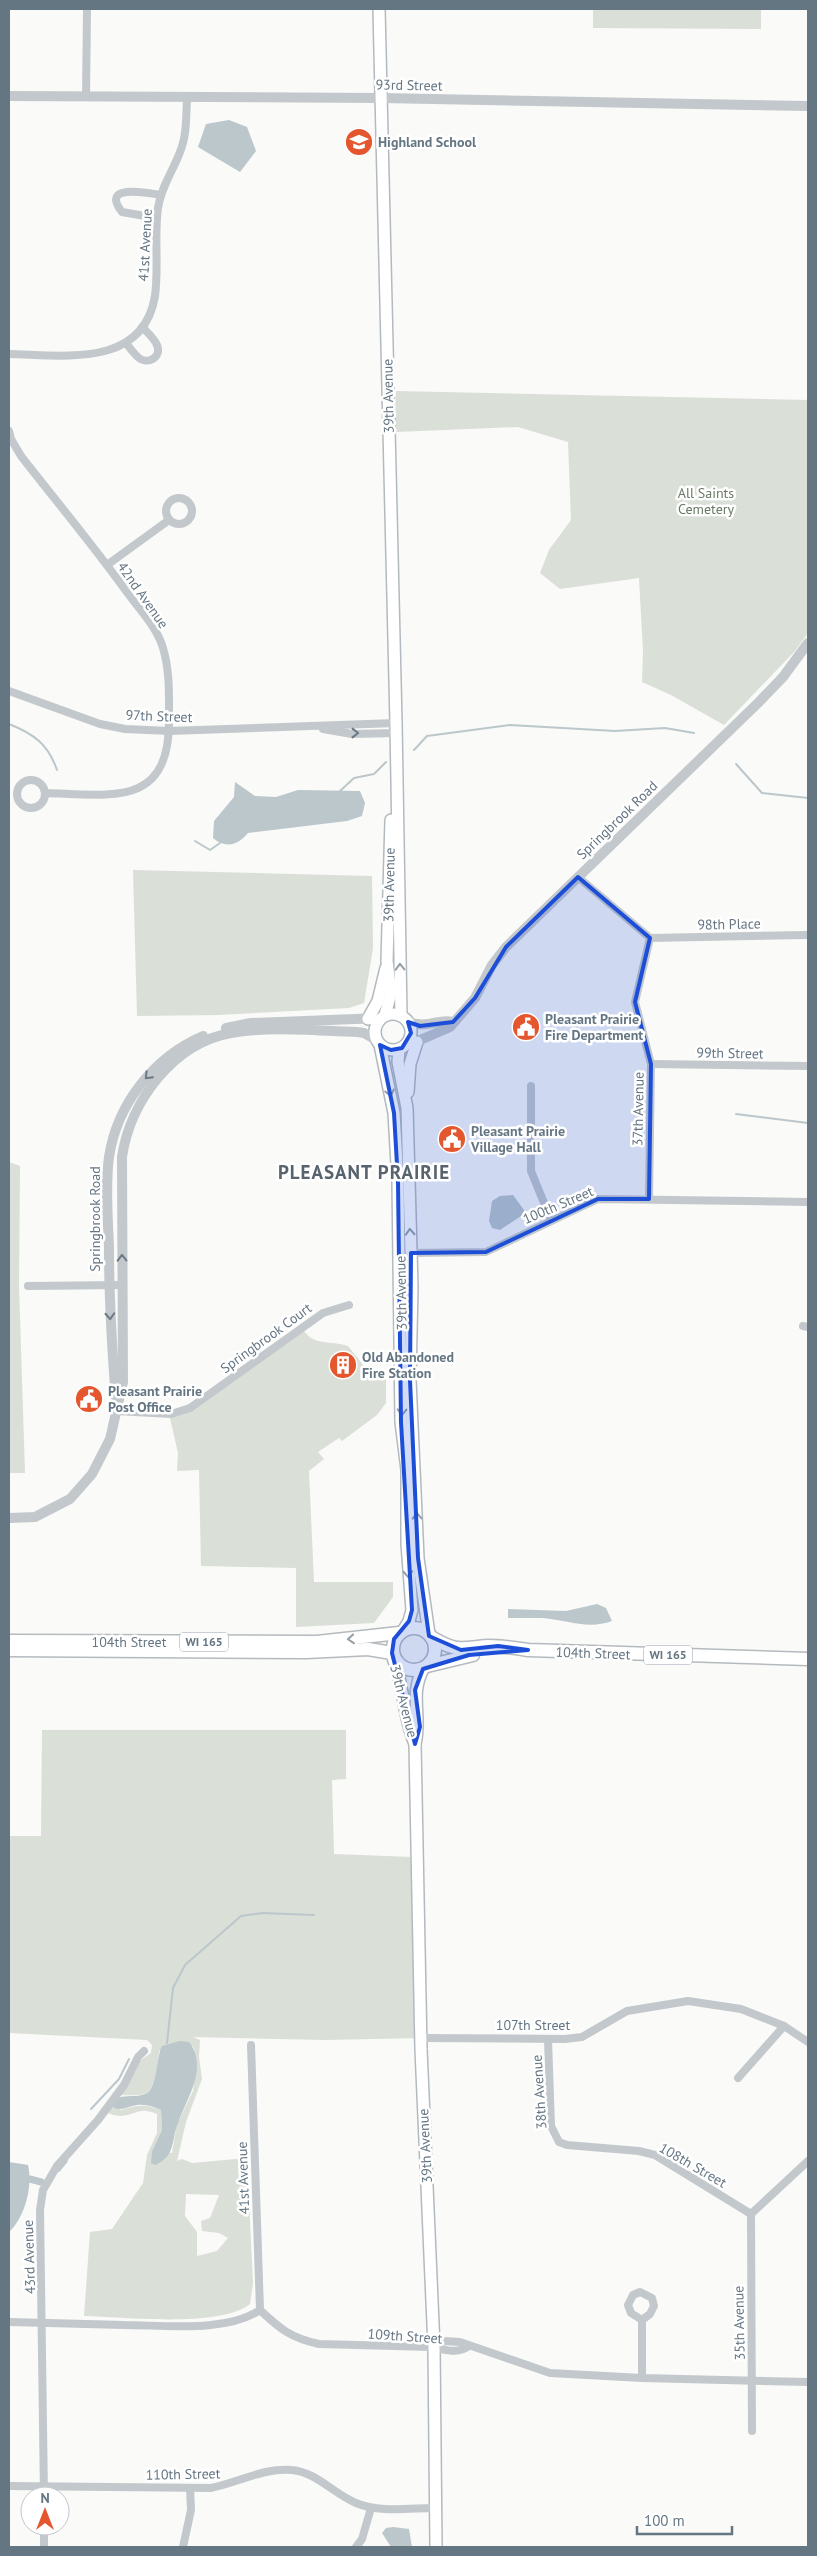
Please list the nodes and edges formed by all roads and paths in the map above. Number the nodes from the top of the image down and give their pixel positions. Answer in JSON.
{"nodes":[{"id":1,"x":87,"y":9,"type":"edge"},
{"id":2,"x":379,"y":9,"type":"edge"},
{"id":3,"x":9,"y":96,"type":"edge"},
{"id":4,"x":86,"y":97,"type":"junction"},
{"id":5,"x":381,"y":98,"type":"junction"},
{"id":6,"x":187,"y":99,"type":"junction"},
{"id":7,"x":808,"y":106,"type":"edge"},
{"id":8,"x":161,"y":195,"type":"junction"},
{"id":9,"x":157,"y":218,"type":"junction"},
{"id":10,"x":142,"y":327,"type":"junction"},
{"id":11,"x":126,"y":343,"type":"junction"},
{"id":12,"x":9,"y":354,"type":"edge"},
{"id":13,"x":9,"y":431,"type":"edge"},
{"id":14,"x":169,"y":520,"type":"dead end"},
{"id":15,"x":107,"y":565,"type":"junction"},
{"id":16,"x":808,"y":643,"type":"edge"},
{"id":17,"x":9,"y":691,"type":"edge"},
{"id":18,"x":397,"y":728,"type":"junction"},
{"id":19,"x":169,"y":731,"type":"junction"},
{"id":20,"x":397,"y":784,"type":"junction"},
{"id":21,"x":45,"y":793,"type":"dead end"},
{"id":22,"x":578,"y":877,"type":"junction"},
{"id":23,"x":808,"y":935,"type":"edge"},
{"id":24,"x":650,"y":938,"type":"junction"},
{"id":25,"x":388,"y":961,"type":"junction"},
{"id":26,"x":383,"y":1016,"type":"junction"},
{"id":27,"x":368,"y":1019,"type":"junction"},
{"id":28,"x":404,"y":1019,"type":"junction"},
{"id":29,"x":453,"y":1022,"type":"junction"},
{"id":30,"x":417,"y":1042,"type":"junction"},
{"id":31,"x":378,"y":1043,"type":"junction"},
{"id":32,"x":400,"y":1048,"type":"junction"},
{"id":33,"x":651,"y":1064,"type":"junction"},
{"id":34,"x":808,"y":1066,"type":"edge"},
{"id":35,"x":531,"y":1086,"type":"dead end"},
{"id":36,"x":407,"y":1108,"type":"junction"},
{"id":37,"x":649,"y":1199,"type":"junction"},
{"id":38,"x":808,"y":1202,"type":"edge"},
{"id":39,"x":551,"y":1220,"type":"junction"},
{"id":40,"x":411,"y":1253,"type":"junction"},
{"id":41,"x":109,"y":1285,"type":"junction"},
{"id":42,"x":122,"y":1285,"type":"junction"},
{"id":43,"x":28,"y":1286,"type":"dead end"},
{"id":44,"x":348,"y":1305,"type":"dead end"},
{"id":45,"x":116,"y":1411,"type":"junction"},
{"id":46,"x":9,"y":1518,"type":"edge"},
{"id":47,"x":412,"y":1544,"type":"junction"},
{"id":48,"x":401,"y":1632,"type":"junction"},
{"id":49,"x":430,"y":1635,"type":"junction"},
{"id":50,"x":9,"y":1641,"type":"edge"},
{"id":51,"x":9,"y":1650,"type":"edge"},
{"id":52,"x":528,"y":1650,"type":"junction"},
{"id":53,"x":393,"y":1655,"type":"junction"},
{"id":54,"x":808,"y":1659,"type":"edge"},
{"id":55,"x":425,"y":1667,"type":"junction"},
{"id":56,"x":416,"y":1744,"type":"junction"},
{"id":57,"x":784,"y":2026,"type":"junction"},
{"id":58,"x":421,"y":2038,"type":"junction"},
{"id":59,"x":548,"y":2040,"type":"junction"},
{"id":60,"x":808,"y":2042,"type":"edge"},
{"id":61,"x":251,"y":2045,"type":"dead end"},
{"id":62,"x":144,"y":2051,"type":"dead end"},
{"id":63,"x":738,"y":2078,"type":"dead end"},
{"id":64,"x":559,"y":2142,"type":"joint"},
{"id":65,"x":808,"y":2161,"type":"edge"},
{"id":66,"x":751,"y":2214,"type":"junction"},
{"id":67,"x":260,"y":2310,"type":"junction"},
{"id":68,"x":642,"y":2320,"type":"dead end"},
{"id":69,"x":9,"y":2322,"type":"edge"},
{"id":70,"x":43,"y":2322,"type":"junction"},
{"id":71,"x":434,"y":2347,"type":"junction"},
{"id":72,"x":642,"y":2378,"type":"junction"},
{"id":73,"x":752,"y":2381,"type":"junction"},
{"id":74,"x":808,"y":2382,"type":"edge"},
{"id":75,"x":752,"y":2431,"type":"dead end"},
{"id":76,"x":44,"y":2486,"type":"edge"},
{"id":77,"x":70,"y":2486,"type":"edge"},
{"id":78,"x":190,"y":2488,"type":"junction"},
{"id":79,"x":371,"y":2508,"type":"junction"},
{"id":80,"x":435,"y":2508,"type":"junction"},
{"id":81,"x":183,"y":2547,"type":"edge"},
{"id":82,"x":356,"y":2547,"type":"edge"},
{"id":83,"x":436,"y":2547,"type":"edge"}],
"edges":[{"from":1,"to":4,"type":"street"},
{"from":2,"to":5,"type":"main road","name":"39th Avenue"},
{"from":3,"to":4,"type":"street","name":"93rd Street"},
{"from":4,"to":6,"type":"street","name":"93rd Street"},
{"from":5,"to":6,"type":"street","name":"93rd Street"},
{"from":5,"to":7,"type":"street","name":"93rd Street"},
{"from":5,"to":18,"type":"main road","name":"39th Avenue"},
{"from":6,"to":8,"type":"street","name":"41st Avenue"},
{"from":8,"to":9,"type":"street","name":"41st Avenue"},
{"from":8,"to":9,"type":"street"},
{"from":9,"to":10,"type":"street","name":"41st Avenue"},
{"from":10,"to":11,"type":"street","name":"41st Avenue"},
{"from":10,"to":11,"type":"street"},
{"from":11,"to":12,"type":"street","name":"41st Avenue"},
{"from":13,"to":15,"type":"street","name":"42nd Avenue"},
{"from":14,"to":15,"type":"street"},
{"from":15,"to":19,"type":"street","name":"42nd Avenue"},
{"from":16,"to":22,"type":"street","name":"Springbrook Road"},
{"from":17,"to":19,"type":"street","name":"97th Street"},
{"from":18,"to":19,"type":"street","name":"97th Street"},
{"from":18,"to":20,"type":"main road","name":"39th Avenue"},
{"from":19,"to":21,"type":"street","name":"42nd Avenue"},
{"from":20,"to":25,"type":"main road","name":"39th Avenue"},
{"from":28,"to":20,"type":"main road","name":"39th Avenue","one_way":true},
{"from":22,"to":24,"type":"street"},
{"from":22,"to":29,"type":"street","name":"Springbrook Road"},
{"from":23,"to":24,"type":"street","name":"98th Place"},
{"from":24,"to":33,"type":"street","name":"37th Avenue"},
{"from":25,"to":26,"type":"main road","name":"39th Avenue"},
{"from":25,"to":27,"type":"main road"},
{"from":26,"to":27,"type":"street","name":"Springbrook Road"},
{"from":26,"to":28,"type":"main road"},
{"from":26,"to":31,"type":"main road"},
{"from":27,"to":41,"type":"street","name":"Springbrook Road","one_way":true},
{"from":28,"to":29,"type":"street"},
{"from":28,"to":32,"type":"main road"},
{"from":29,"to":30,"type":"street","name":"Springbrook Road"},
{"from":30,"to":32,"type":"street","name":"Springbrook Road"},
{"from":30,"to":36,"type":"main road"},
{"from":31,"to":32,"type":"main road"},
{"from":42,"to":31,"type":"street","name":"Springbrook Road","one_way":true},
{"from":31,"to":47,"type":"main road","name":"39th Avenue","one_way":true},
{"from":32,"to":36,"type":"main road","name":"39th Avenue"},
{"from":33,"to":34,"type":"street","name":"99th Street"},
{"from":33,"to":37,"type":"street","name":"37th Avenue"},
{"from":35,"to":39,"type":"street"},
{"from":40,"to":36,"type":"main road","name":"39th Avenue","one_way":true},
{"from":37,"to":38,"type":"street","name":"100th Street"},
{"from":37,"to":39,"type":"street","name":"100th Street"},
{"from":39,"to":40,"type":"street","name":"100th Street"},
{"from":47,"to":40,"type":"main road","name":"39th Avenue","one_way":true},
{"from":41,"to":42,"type":"street"},
{"from":41,"to":43,"type":"street"},
{"from":41,"to":45,"type":"street","name":"Springbrook Road","one_way":true},
{"from":42,"to":45,"type":"street","name":"Springbrook Road"},
{"from":44,"to":45,"type":"street","name":"Springbrook Court"},
{"from":45,"to":46,"type":"street","name":"Springbrook Road"},
{"from":47,"to":48,"type":"main road","name":"39th Avenue","one_way":true},
{"from":47,"to":49,"type":"main road","name":"39th Avenue"},
{"from":48,"to":49,"type":"main road","number":"WI 165"},
{"from":48,"to":50,"type":"main road","name":"104th Street","number":"WI 165","one_way":true},
{"from":48,"to":53,"type":"main road"},
{"from":49,"to":52,"type":"main road","name":"104th Street","number":"WI 165"},
{"from":49,"to":55,"type":"main road"},
{"from":51,"to":53,"type":"main road","name":"104th Street","number":"WI 165"},
{"from":52,"to":54,"type":"main road","name":"104th Street","number":"WI 165"},
{"from":52,"to":55,"type":"main road","name":"104th Street","number":"WI 165"},
{"from":53,"to":55,"type":"main road","number":"WI 165"},
{"from":53,"to":56,"type":"main road","name":"39th Avenue"},
{"from":55,"to":56,"type":"main road","name":"39th Avenue"},
{"from":56,"to":58,"type":"main road","name":"39th Avenue"},
{"from":57,"to":59,"type":"street","name":"107th Street"},
{"from":57,"to":60,"type":"street","name":"107th Street"},
{"from":57,"to":63,"type":"street"},
{"from":58,"to":59,"type":"street","name":"107th Street"},
{"from":58,"to":71,"type":"main road","name":"39th Avenue"},
{"from":59,"to":64,"type":"street","name":"38th Avenue"},
{"from":61,"to":67,"type":"street","name":"41st Avenue"},
{"from":62,"to":70,"type":"street","name":"43rd Avenue"},
{"from":64,"to":66,"type":"street","name":"108th Street"},
{"from":65,"to":66,"type":"street"},
{"from":66,"to":73,"type":"street","name":"35th Avenue"},
{"from":67,"to":70,"type":"street"},
{"from":67,"to":71,"type":"street","name":"109th Street"},
{"from":68,"to":72,"type":"street"},
{"from":69,"to":70,"type":"street"},
{"from":70,"to":76,"type":"street","name":"43rd Avenue"},
{"from":71,"to":72,"type":"street","name":"109th Street"},
{"from":71,"to":80,"type":"main road","name":"39th Avenue"},
{"from":72,"to":73,"type":"street"},
{"from":73,"to":74,"type":"street"},
{"from":73,"to":75,"type":"street","name":"35th Avenue"},
{"from":77,"to":78,"type":"street","name":"110th Street"},
{"from":78,"to":79,"type":"street","name":"110th Street"},
{"from":78,"to":81,"type":"street"},
{"from":79,"to":80,"type":"street","name":"110th Street"},
{"from":79,"to":82,"type":"street"},
{"from":80,"to":83,"type":"main road","name":"39th Avenue"}]}
